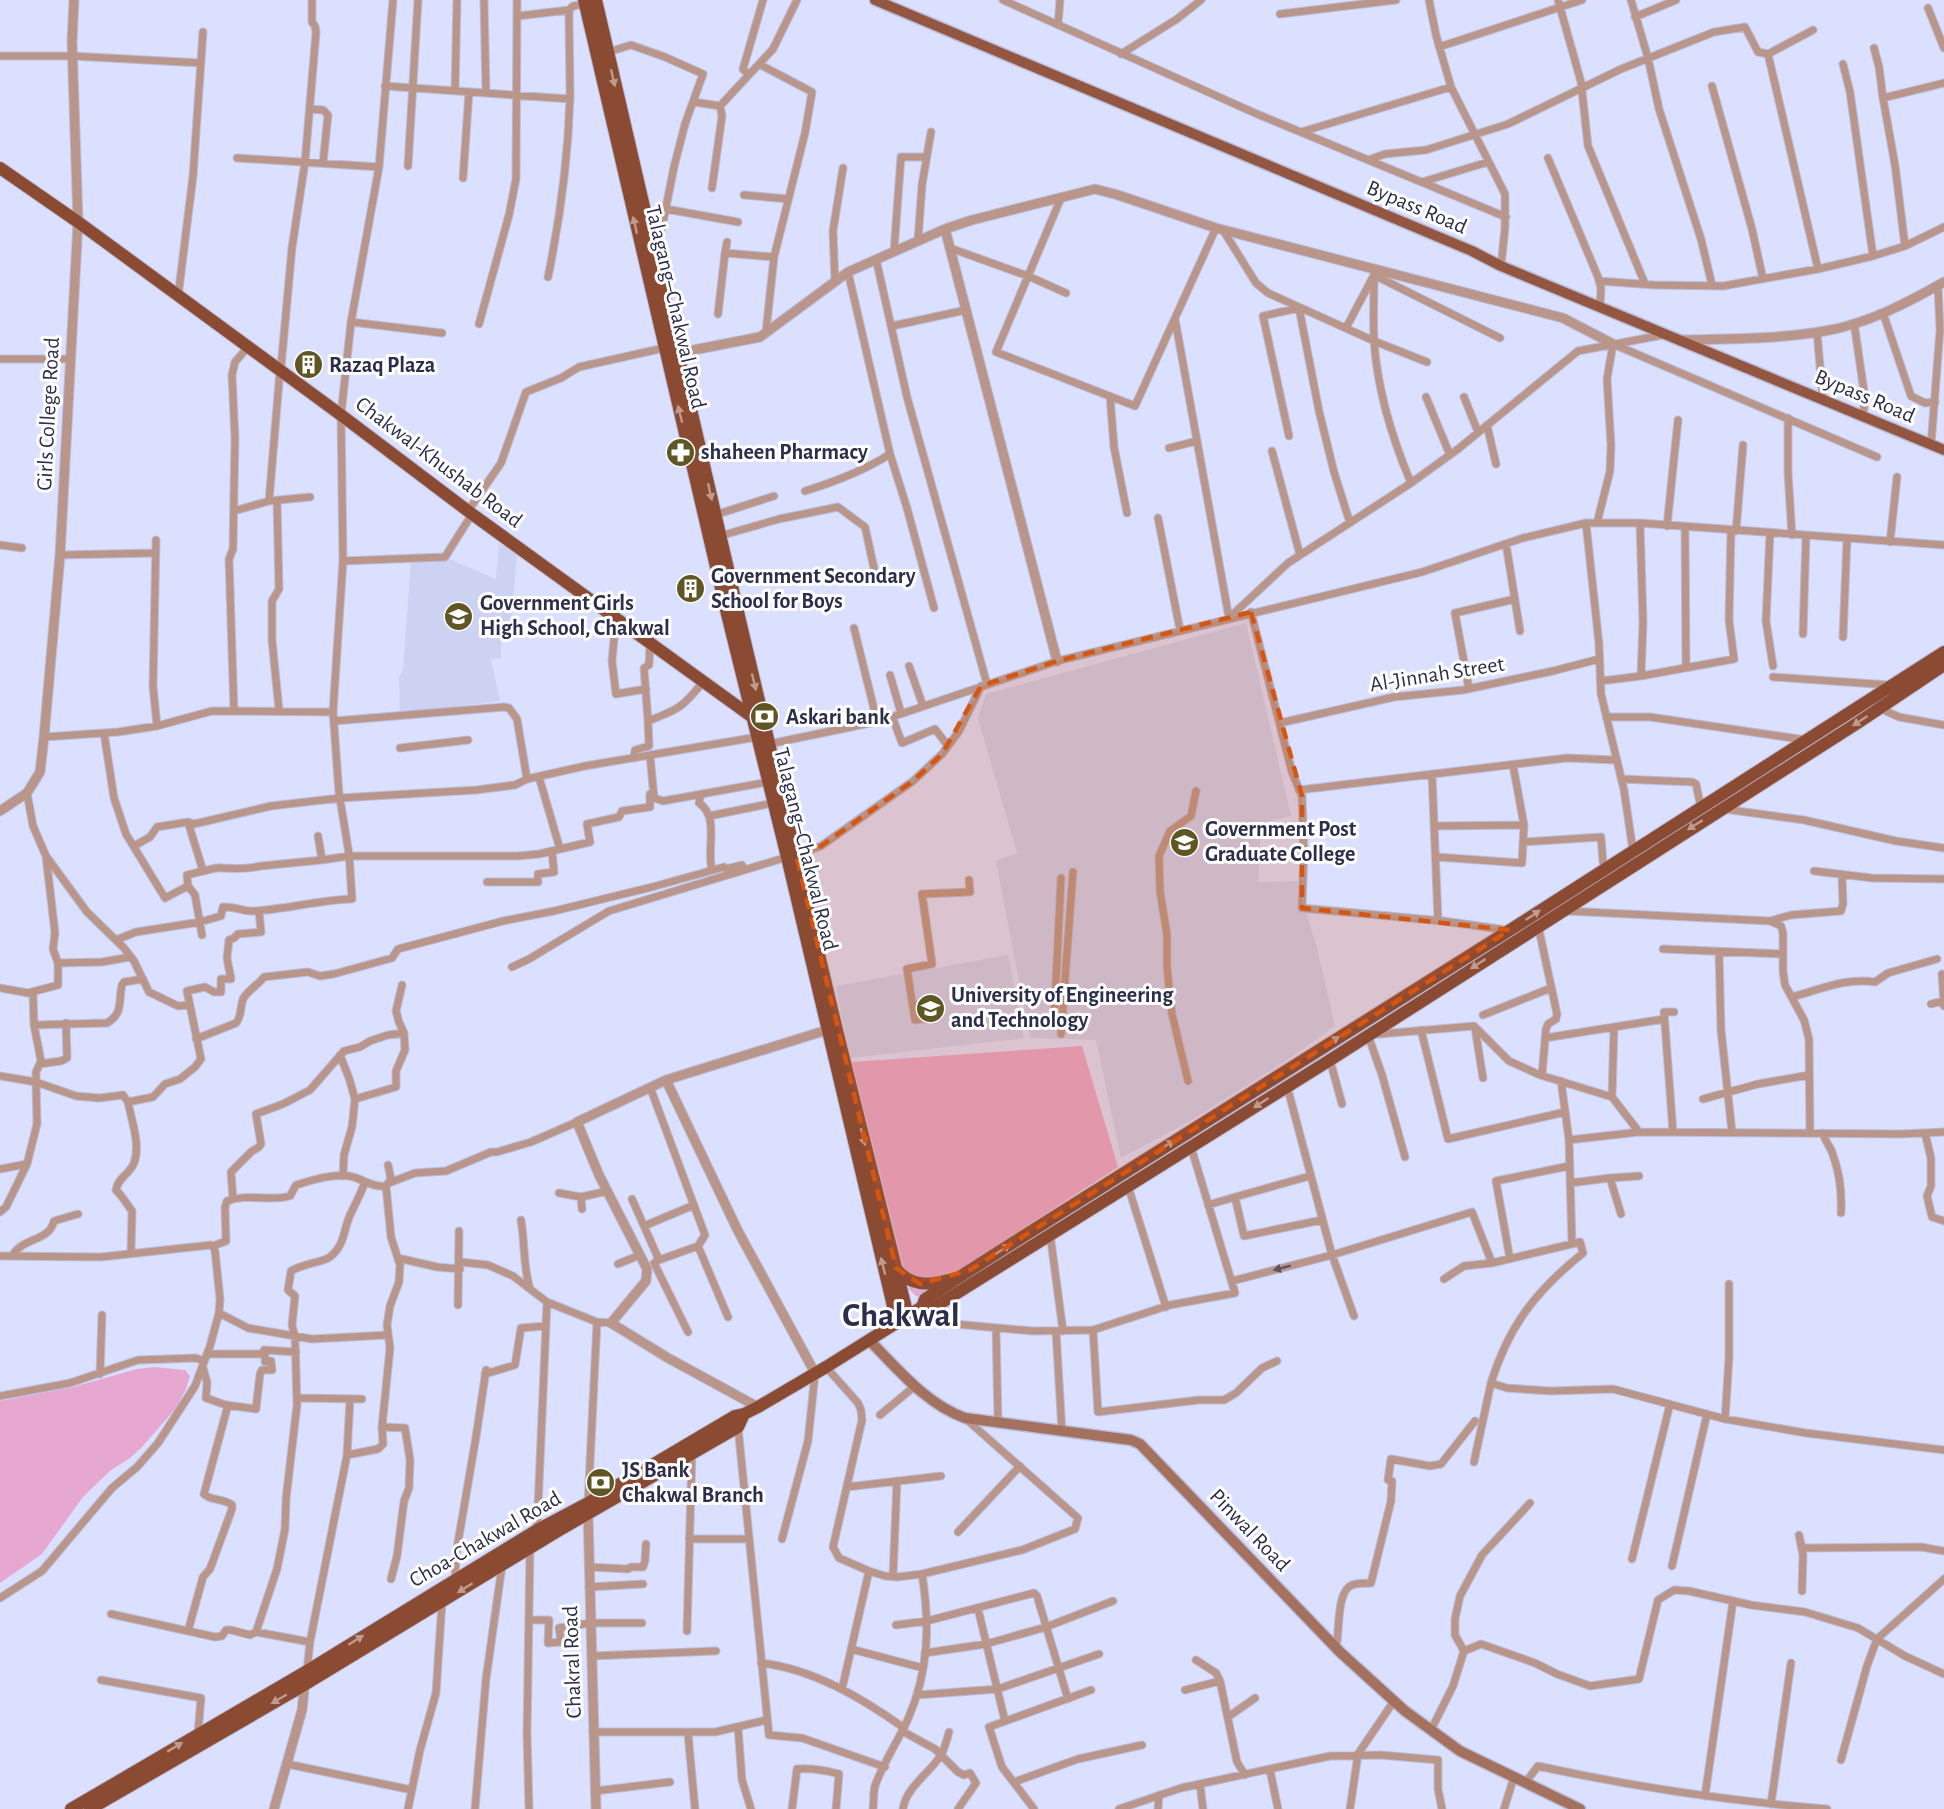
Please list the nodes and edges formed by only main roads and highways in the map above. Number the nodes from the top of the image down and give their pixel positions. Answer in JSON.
{"nodes":[{"id":1,"x":875,"y":0,"type":"edge"},
{"id":2,"x":588,"y":1,"type":"edge"},
{"id":3,"x":0,"y":168,"type":"edge"},
{"id":4,"x":1944,"y":450,"type":"edge"},
{"id":5,"x":732,"y":613,"type":"junction"},
{"id":6,"x":1944,"y":652,"type":"edge"},
{"id":7,"x":1944,"y":665,"type":"edge"},
{"id":8,"x":752,"y":717,"type":"junction"},
{"id":9,"x":765,"y":725,"type":"junction"},
{"id":10,"x":791,"y":856,"type":"junction"},
{"id":11,"x":832,"y":1031,"type":"junction"},
{"id":12,"x":896,"y":1268,"type":"junction"},
{"id":13,"x":970,"y":1270,"type":"junction"},
{"id":14,"x":922,"y":1307,"type":"junction"},
{"id":15,"x":902,"y":1320,"type":"junction"},
{"id":16,"x":869,"y":1340,"type":"junction"},
{"id":17,"x":744,"y":1414,"type":"junction"},
{"id":18,"x":588,"y":1509,"type":"junction"},
{"id":19,"x":71,"y":1809,"type":"edge"},
{"id":20,"x":90,"y":1809,"type":"edge"},
{"id":21,"x":1580,"y":1809,"type":"edge"}],
"edges":[{"from":1,"to":4,"type":"main road","name":"Bypass Road"},
{"from":5,"to":2,"type":"highway","name":"Talagang–Chakwal Road","one_way":true},
{"from":2,"to":5,"type":"highway","name":"Talagang–Chakwal Road","one_way":true},
{"from":3,"to":8,"type":"highway","name":"Chakwal-Khushab Road"},
{"from":5,"to":8,"type":"highway","name":"Talagang–Chakwal Road"},
{"from":5,"to":9,"type":"highway","name":"Talagang–Chakwal Road","one_way":true},
{"from":13,"to":6,"type":"highway","one_way":true},
{"from":7,"to":14,"type":"highway","one_way":true},
{"from":8,"to":9,"type":"highway","name":"Chakwal-Khushab Road"},
{"from":8,"to":10,"type":"highway","name":"Talagang–Chakwal Road"},
{"from":9,"to":10,"type":"highway","name":"Talagang–Chakwal Road"},
{"from":10,"to":11,"type":"highway","name":"Talagang–Chakwal Road"},
{"from":11,"to":12,"type":"highway","name":"Talagang–Chakwal Road","one_way":true},
{"from":15,"to":11,"type":"highway","name":"Talagang–Chakwal Road","one_way":true},
{"from":12,"to":13,"type":"highway"},
{"from":12,"to":15,"type":"highway","name":"Talagang–Chakwal Road"},
{"from":13,"to":14,"type":"highway"},
{"from":14,"to":15,"type":"highway","name":"Choa-Chakwal Road"},
{"from":15,"to":16,"type":"highway","name":"Choa-Chakwal Road"},
{"from":16,"to":17,"type":"highway","name":"Choa-Chakwal Road"},
{"from":16,"to":21,"type":"main road","name":"Pinwal Road"},
{"from":17,"to":18,"type":"highway","name":"Choa-Chakwal Road"},
{"from":17,"to":18,"type":"highway"},
{"from":19,"to":18,"type":"highway","name":"Choa-Chakwal Road","one_way":true},
{"from":18,"to":20,"type":"highway","one_way":true}]}
